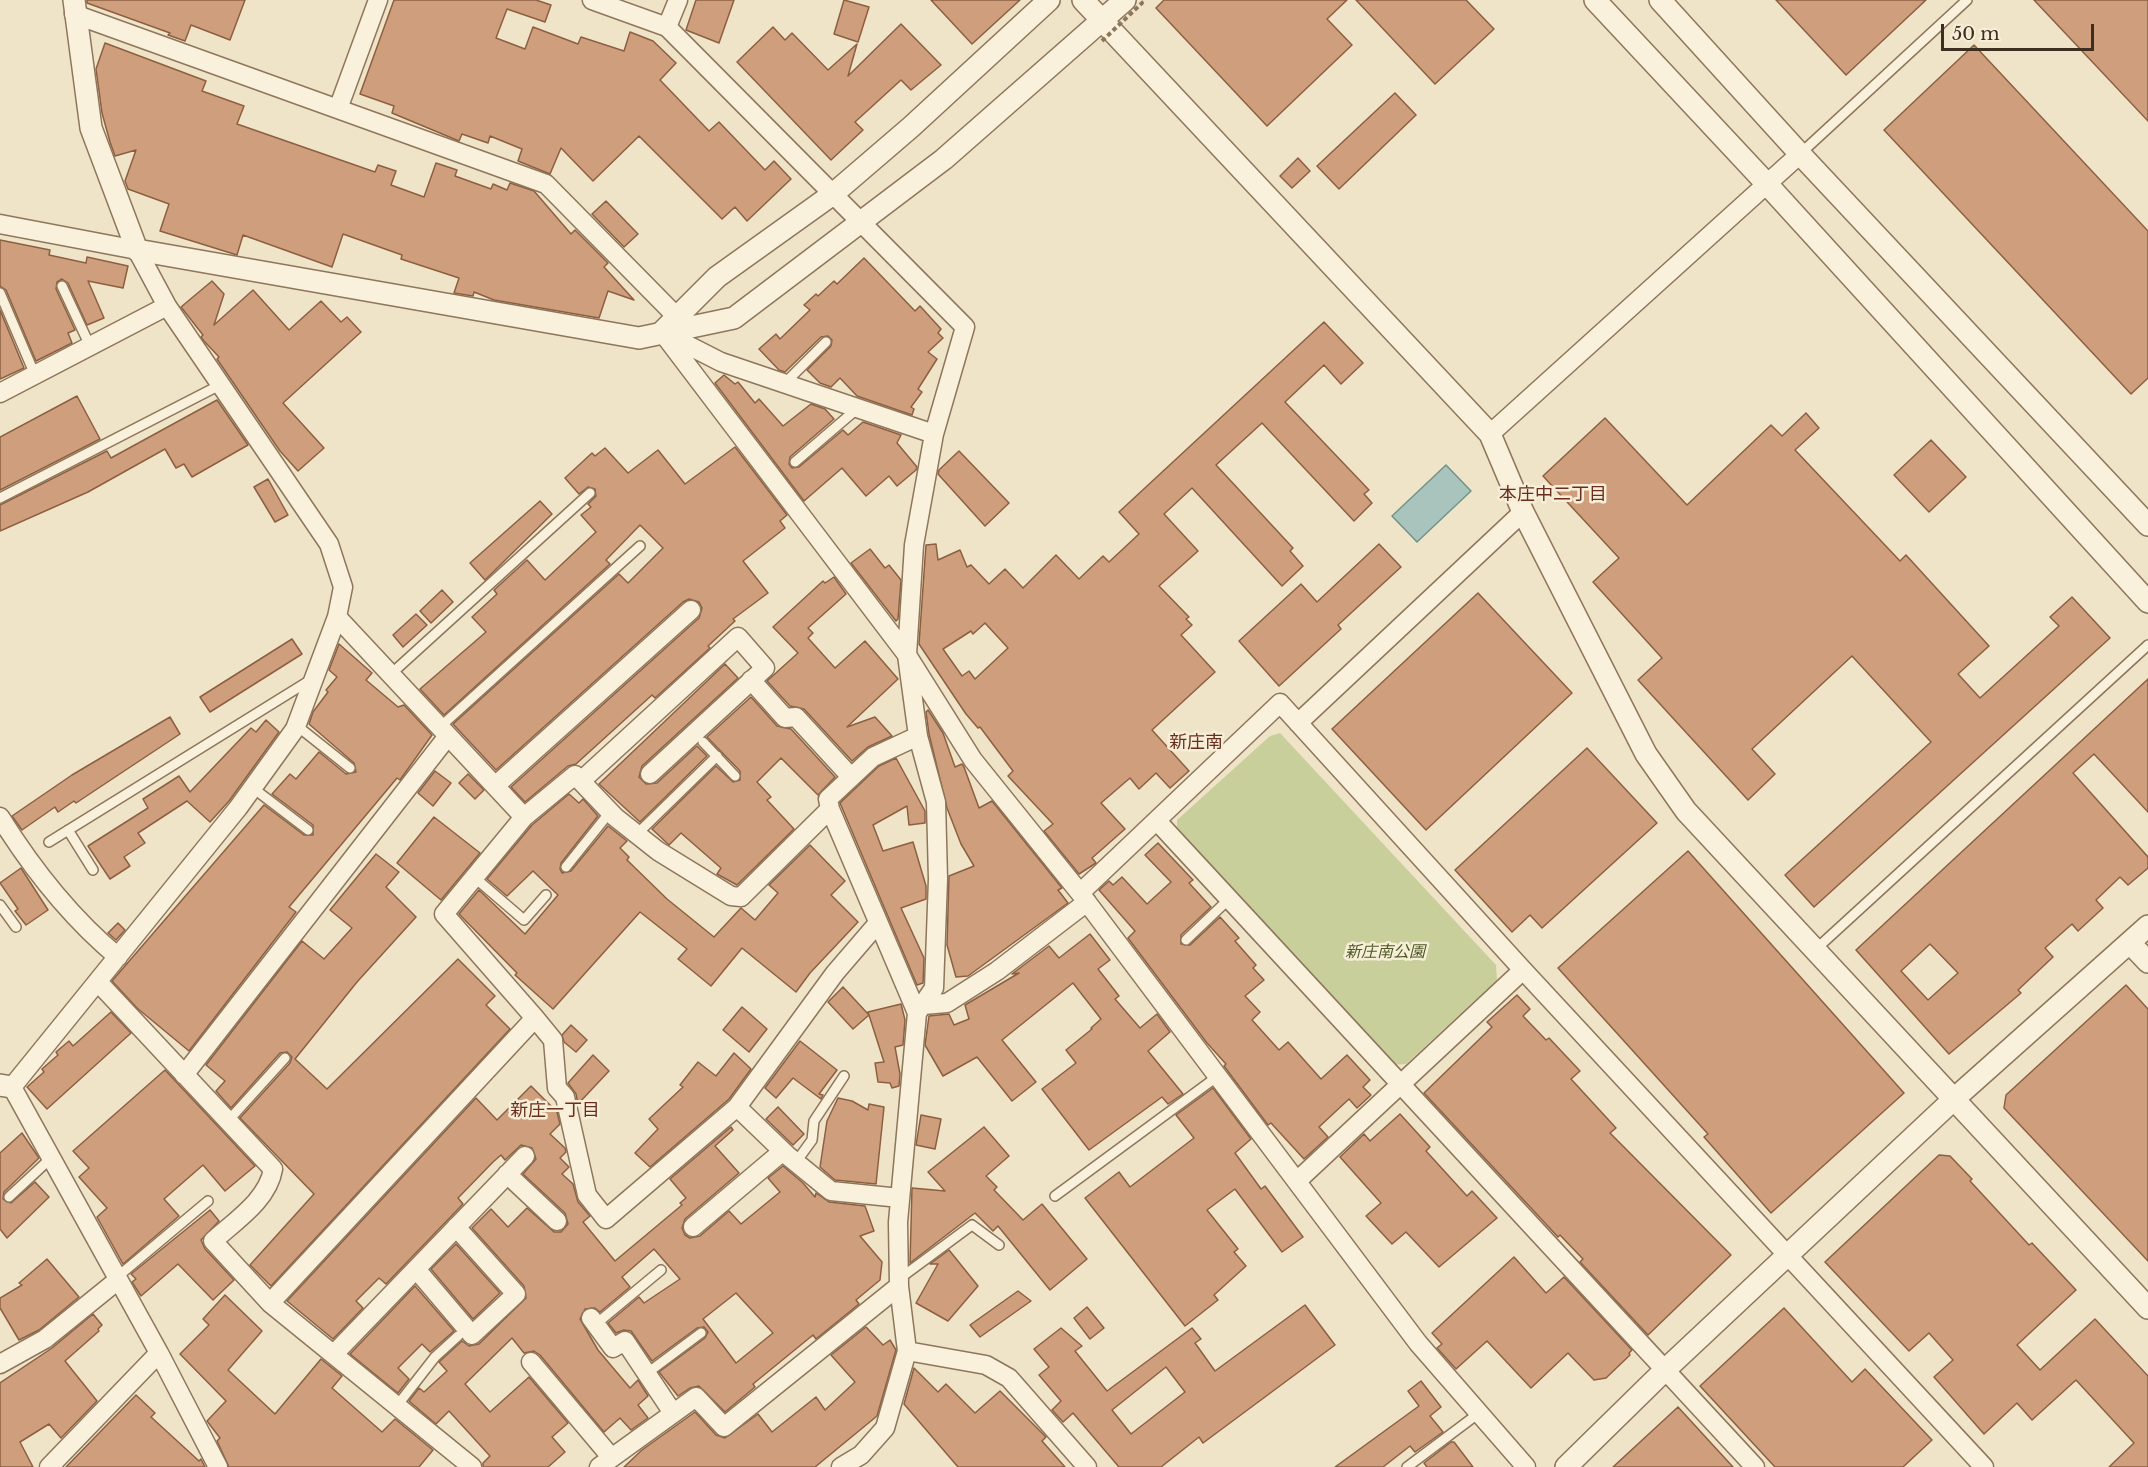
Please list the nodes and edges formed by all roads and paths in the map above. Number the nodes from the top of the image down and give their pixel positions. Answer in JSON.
{"nodes":[{"id":1,"x":378,"y":0,"type":"edge"},
{"id":2,"x":592,"y":0,"type":"edge"},
{"id":3,"x":678,"y":0,"type":"edge"},
{"id":4,"x":1049,"y":0,"type":"edge"},
{"id":5,"x":1083,"y":0,"type":"edge"},
{"id":6,"x":1125,"y":0,"type":"edge"},
{"id":7,"x":1139,"y":0,"type":"edge"},
{"id":8,"x":1595,"y":0,"type":"edge"},
{"id":9,"x":1660,"y":0,"type":"edge"},
{"id":10,"x":1967,"y":0,"type":"edge"},
{"id":11,"x":74,"y":7,"type":"edge"},
{"id":12,"x":667,"y":27,"type":"junction"},
{"id":13,"x":1103,"y":31,"type":"junction"},
{"id":14,"x":338,"y":109,"type":"junction"},
{"id":15,"x":1800,"y":154,"type":"junction"},
{"id":16,"x":1766,"y":183,"type":"junction"},
{"id":17,"x":833,"y":194,"type":"junction"},
{"id":18,"x":0,"y":224,"type":"edge"},
{"id":19,"x":861,"y":224,"type":"junction"},
{"id":20,"x":137,"y":250,"type":"junction"},
{"id":21,"x":62,"y":286,"type":"dead end"},
{"id":22,"x":0,"y":293,"type":"edge"},
{"id":23,"x":167,"y":306,"type":"junction"},
{"id":24,"x":677,"y":317,"type":"junction"},
{"id":25,"x":662,"y":332,"type":"junction"},
{"id":26,"x":826,"y":342,"type":"dead end"},
{"id":27,"x":90,"y":346,"type":"junction"},
{"id":28,"x":35,"y":375,"type":"junction"},
{"id":29,"x":785,"y":383,"type":"junction"},
{"id":30,"x":220,"y":385,"type":"junction"},
{"id":31,"x":0,"y":393,"type":"edge"},
{"id":32,"x":858,"y":408,"type":"junction"},
{"id":33,"x":934,"y":434,"type":"junction"},
{"id":34,"x":1490,"y":434,"type":"junction"},
{"id":35,"x":795,"y":462,"type":"dead end"},
{"id":36,"x":590,"y":493,"type":"dead end"},
{"id":37,"x":0,"y":498,"type":"edge"},
{"id":38,"x":1523,"y":513,"type":"junction"},
{"id":39,"x":2148,"y":525,"type":"edge"},
{"id":40,"x":640,"y":546,"type":"dead end"},
{"id":41,"x":2148,"y":602,"type":"edge"},
{"id":42,"x":691,"y":610,"type":"dead end"},
{"id":43,"x":337,"y":617,"type":"junction"},
{"id":44,"x":2148,"y":645,"type":"edge"},
{"id":45,"x":907,"y":655,"type":"junction"},
{"id":46,"x":390,"y":674,"type":"junction"},
{"id":47,"x":315,"y":677,"type":"junction"},
{"id":48,"x":751,"y":680,"type":"junction"},
{"id":49,"x":1298,"y":723,"type":"junction"},
{"id":50,"x":296,"y":725,"type":"junction"},
{"id":51,"x":444,"y":731,"type":"junction"},
{"id":52,"x":918,"y":736,"type":"junction"},
{"id":53,"x":704,"y":742,"type":"dead end"},
{"id":54,"x":717,"y":756,"type":"junction"},
{"id":55,"x":350,"y":768,"type":"dead end"},
{"id":56,"x":650,"y":774,"type":"dead end"},
{"id":57,"x":735,"y":776,"type":"dead end"},
{"id":58,"x":852,"y":777,"type":"junction"},
{"id":59,"x":581,"y":781,"type":"junction"},
{"id":60,"x":495,"y":786,"type":"junction"},
{"id":61,"x":253,"y":788,"type":"junction"},
{"id":62,"x":830,"y":809,"type":"junction"},
{"id":63,"x":610,"y":812,"type":"junction"},
{"id":64,"x":0,"y":817,"type":"edge"},
{"id":65,"x":524,"y":817,"type":"junction"},
{"id":66,"x":1157,"y":822,"type":"junction"},
{"id":67,"x":68,"y":830,"type":"junction"},
{"id":68,"x":308,"y":830,"type":"dead end"},
{"id":69,"x":637,"y":834,"type":"junction"},
{"id":70,"x":49,"y":842,"type":"dead end"},
{"id":71,"x":566,"y":867,"type":"dead end"},
{"id":72,"x":93,"y":870,"type":"dead end"},
{"id":73,"x":474,"y":877,"type":"junction"},
{"id":74,"x":546,"y":895,"type":"dead end"},
{"id":75,"x":1083,"y":897,"type":"junction"},
{"id":76,"x":1229,"y":899,"type":"junction"},
{"id":77,"x":1,"y":907,"type":"edge"},
{"id":78,"x":878,"y":923,"type":"junction"},
{"id":79,"x":2148,"y":926,"type":"edge"},
{"id":80,"x":16,"y":927,"type":"dead end"},
{"id":81,"x":1186,"y":940,"type":"dead end"},
{"id":82,"x":2130,"y":943,"type":"junction"},
{"id":83,"x":1815,"y":950,"type":"junction"},
{"id":84,"x":118,"y":957,"type":"junction"},
{"id":85,"x":2148,"y":962,"type":"edge"},
{"id":86,"x":1523,"y":970,"type":"junction"},
{"id":87,"x":98,"y":982,"type":"junction"},
{"id":88,"x":920,"y":1009,"type":"junction"},
{"id":89,"x":535,"y":1018,"type":"junction"},
{"id":90,"x":285,"y":1059,"type":"dead end"},
{"id":91,"x":184,"y":1075,"type":"junction"},
{"id":92,"x":844,"y":1076,"type":"dead end"},
{"id":93,"x":1218,"y":1076,"type":"junction"},
{"id":94,"x":1401,"y":1084,"type":"junction"},
{"id":95,"x":6,"y":1086,"type":"edge"},
{"id":96,"x":1954,"y":1099,"type":"junction"},
{"id":97,"x":737,"y":1107,"type":"junction"},
{"id":98,"x":228,"y":1121,"type":"junction"},
{"id":99,"x":525,"y":1156,"type":"dead end"},
{"id":100,"x":789,"y":1157,"type":"junction"},
{"id":101,"x":51,"y":1158,"type":"junction"},
{"id":102,"x":507,"y":1174,"type":"junction"},
{"id":103,"x":1297,"y":1181,"type":"junction"},
{"id":104,"x":1055,"y":1196,"type":"dead end"},
{"id":105,"x":9,"y":1197,"type":"dead end"},
{"id":106,"x":900,"y":1198,"type":"junction"},
{"id":107,"x":208,"y":1201,"type":"dead end"},
{"id":108,"x":557,"y":1221,"type":"dead end"},
{"id":109,"x":456,"y":1227,"type":"junction"},
{"id":110,"x":693,"y":1227,"type":"dead end"},
{"id":111,"x":999,"y":1245,"type":"dead end"},
{"id":112,"x":1788,"y":1254,"type":"junction"},
{"id":113,"x":416,"y":1269,"type":"junction"},
{"id":114,"x":662,"y":1270,"type":"dead end"},
{"id":115,"x":117,"y":1279,"type":"junction"},
{"id":116,"x":899,"y":1282,"type":"junction"},
{"id":117,"x":270,"y":1303,"type":"junction"},
{"id":118,"x":2148,"y":1308,"type":"edge"},
{"id":119,"x":594,"y":1321,"type":"joint"},
{"id":120,"x":701,"y":1333,"type":"dead end"},
{"id":121,"x":458,"y":1336,"type":"dead end"},
{"id":122,"x":907,"y":1351,"type":"junction"},
{"id":123,"x":159,"y":1353,"type":"junction"},
{"id":124,"x":334,"y":1354,"type":"junction"},
{"id":125,"x":531,"y":1362,"type":"dead end"},
{"id":126,"x":0,"y":1364,"type":"edge"},
{"id":127,"x":1665,"y":1370,"type":"junction"},
{"id":128,"x":646,"y":1374,"type":"junction"},
{"id":129,"x":396,"y":1407,"type":"junction"},
{"id":130,"x":673,"y":1413,"type":"junction"},
{"id":131,"x":1479,"y":1413,"type":"junction"},
{"id":132,"x":605,"y":1462,"type":"edge"},
{"id":133,"x":848,"y":1465,"type":"edge"},
{"id":134,"x":49,"y":1467,"type":"edge"},
{"id":135,"x":218,"y":1467,"type":"edge"},
{"id":136,"x":472,"y":1467,"type":"edge"},
{"id":137,"x":1087,"y":1467,"type":"edge"},
{"id":138,"x":1407,"y":1467,"type":"edge"},
{"id":139,"x":1526,"y":1467,"type":"edge"},
{"id":140,"x":1566,"y":1467,"type":"edge"},
{"id":141,"x":1755,"y":1467,"type":"edge"},
{"id":142,"x":1984,"y":1467,"type":"edge"}],
"edges":[{"from":1,"to":14,"type":"street"},
{"from":2,"to":12,"type":"street"},
{"from":3,"to":12,"type":"street"},
{"from":4,"to":17,"type":"street"},
{"from":5,"to":13,"type":"street"},
{"from":6,"to":13,"type":"street"},
{"from":7,"to":13,"type":"path","bridge":true},
{"from":8,"to":16,"type":"street"},
{"from":9,"to":15,"type":"street"},
{"from":10,"to":15,"type":"lane"},
{"from":11,"to":14,"type":"street"},
{"from":11,"to":20,"type":"street"},
{"from":12,"to":17,"type":"street"},
{"from":13,"to":19,"type":"street"},
{"from":13,"to":34,"type":"street"},
{"from":14,"to":24,"type":"street"},
{"from":15,"to":16,"type":"street"},
{"from":15,"to":39,"type":"street"},
{"from":16,"to":34,"type":"street"},
{"from":16,"to":41,"type":"street"},
{"from":17,"to":19,"type":"street"},
{"from":17,"to":24,"type":"street"},
{"from":18,"to":20,"type":"street"},
{"from":19,"to":25,"type":"street"},
{"from":19,"to":33,"type":"street"},
{"from":20,"to":23,"type":"street"},
{"from":20,"to":25,"type":"street"},
{"from":21,"to":27,"type":"lane"},
{"from":22,"to":28,"type":"lane"},
{"from":23,"to":27,"type":"street"},
{"from":23,"to":30,"type":"street"},
{"from":24,"to":25,"type":"street"},
{"from":25,"to":29,"type":"street"},
{"from":25,"to":45,"type":"street"},
{"from":26,"to":29,"type":"lane"},
{"from":27,"to":28,"type":"street"},
{"from":28,"to":31,"type":"street"},
{"from":29,"to":32,"type":"street"},
{"from":30,"to":37,"type":"lane"},
{"from":30,"to":43,"type":"street"},
{"from":32,"to":33,"type":"street"},
{"from":32,"to":35,"type":"lane"},
{"from":33,"to":45,"type":"street"},
{"from":34,"to":38,"type":"street"},
{"from":36,"to":46,"type":"lane"},
{"from":38,"to":49,"type":"street"},
{"from":38,"to":83,"type":"street"},
{"from":40,"to":51,"type":"lane"},
{"from":42,"to":60,"type":"street"},
{"from":43,"to":46,"type":"street"},
{"from":43,"to":47,"type":"street"},
{"from":44,"to":83,"type":"lane"},
{"from":45,"to":52,"type":"street"},
{"from":45,"to":75,"type":"street"},
{"from":46,"to":51,"type":"street"},
{"from":47,"to":50,"type":"street"},
{"from":47,"to":67,"type":"lane"},
{"from":48,"to":56,"type":"street"},
{"from":48,"to":58,"type":"street"},
{"from":48,"to":59,"type":"street"},
{"from":49,"to":66,"type":"street"},
{"from":49,"to":86,"type":"street"},
{"from":50,"to":55,"type":"lane"},
{"from":50,"to":61,"type":"street"},
{"from":51,"to":60,"type":"street"},
{"from":51,"to":91,"type":"street"},
{"from":52,"to":58,"type":"street"},
{"from":52,"to":88,"type":"street"},
{"from":53,"to":54,"type":"lane"},
{"from":54,"to":57,"type":"lane"},
{"from":54,"to":69,"type":"lane"},
{"from":58,"to":62,"type":"street"},
{"from":59,"to":63,"type":"street"},
{"from":59,"to":65,"type":"street"},
{"from":60,"to":65,"type":"street"},
{"from":61,"to":68,"type":"lane"},
{"from":61,"to":84,"type":"street"},
{"from":62,"to":69,"type":"street"},
{"from":62,"to":78,"type":"street"},
{"from":63,"to":69,"type":"street"},
{"from":63,"to":71,"type":"lane"},
{"from":64,"to":84,"type":"street"},
{"from":65,"to":73,"type":"street"},
{"from":66,"to":75,"type":"street"},
{"from":66,"to":76,"type":"street"},
{"from":67,"to":70,"type":"lane"},
{"from":67,"to":72,"type":"lane"},
{"from":73,"to":74,"type":"lane"},
{"from":73,"to":89,"type":"street"},
{"from":75,"to":88,"type":"street"},
{"from":75,"to":93,"type":"street"},
{"from":76,"to":81,"type":"lane"},
{"from":76,"to":94,"type":"street"},
{"from":77,"to":80,"type":"lane"},
{"from":78,"to":88,"type":"street"},
{"from":78,"to":97,"type":"street"},
{"from":79,"to":82,"type":"street"},
{"from":82,"to":85,"type":"street"},
{"from":82,"to":96,"type":"street"},
{"from":83,"to":96,"type":"street"},
{"from":84,"to":87,"type":"street"},
{"from":86,"to":94,"type":"street"},
{"from":86,"to":112,"type":"street"},
{"from":87,"to":91,"type":"street"},
{"from":87,"to":95,"type":"street"},
{"from":88,"to":106,"type":"street"},
{"from":89,"to":97,"type":"street"},
{"from":89,"to":117,"type":"street"},
{"from":90,"to":98,"type":"lane"},
{"from":91,"to":98,"type":"street"},
{"from":92,"to":100,"type":"lane"},
{"from":93,"to":103,"type":"street"},
{"from":93,"to":104,"type":"lane"},
{"from":94,"to":103,"type":"street"},
{"from":94,"to":127,"type":"street"},
{"from":95,"to":101,"type":"street"},
{"from":96,"to":112,"type":"street"},
{"from":96,"to":118,"type":"street"},
{"from":97,"to":100,"type":"street"},
{"from":98,"to":117,"type":"street"},
{"from":99,"to":102,"type":"street"},
{"from":100,"to":106,"type":"street"},
{"from":100,"to":110,"type":"street"},
{"from":101,"to":105,"type":"lane"},
{"from":101,"to":115,"type":"street"},
{"from":102,"to":108,"type":"street"},
{"from":102,"to":109,"type":"street"},
{"from":103,"to":131,"type":"street"},
{"from":106,"to":116,"type":"street"},
{"from":107,"to":115,"type":"lane"},
{"from":109,"to":113,"type":"street"},
{"from":109,"to":113,"type":"street"},
{"from":111,"to":116,"type":"lane"},
{"from":112,"to":127,"type":"street"},
{"from":112,"to":142,"type":"street"},
{"from":113,"to":124,"type":"street"},
{"from":114,"to":119,"type":"lane"},
{"from":115,"to":123,"type":"street"},
{"from":115,"to":126,"type":"street"},
{"from":116,"to":122,"type":"street"},
{"from":116,"to":130,"type":"street"},
{"from":117,"to":124,"type":"street"},
{"from":119,"to":128,"type":"street"},
{"from":120,"to":128,"type":"lane"},
{"from":121,"to":129,"type":"lane"},
{"from":122,"to":133,"type":"street"},
{"from":122,"to":137,"type":"street"},
{"from":123,"to":134,"type":"street"},
{"from":123,"to":135,"type":"street"},
{"from":124,"to":129,"type":"street"},
{"from":125,"to":132,"type":"street"},
{"from":127,"to":140,"type":"street"},
{"from":127,"to":141,"type":"street"},
{"from":128,"to":130,"type":"street"},
{"from":129,"to":136,"type":"street"},
{"from":130,"to":132,"type":"street"},
{"from":131,"to":138,"type":"lane"},
{"from":131,"to":139,"type":"street"}]}
